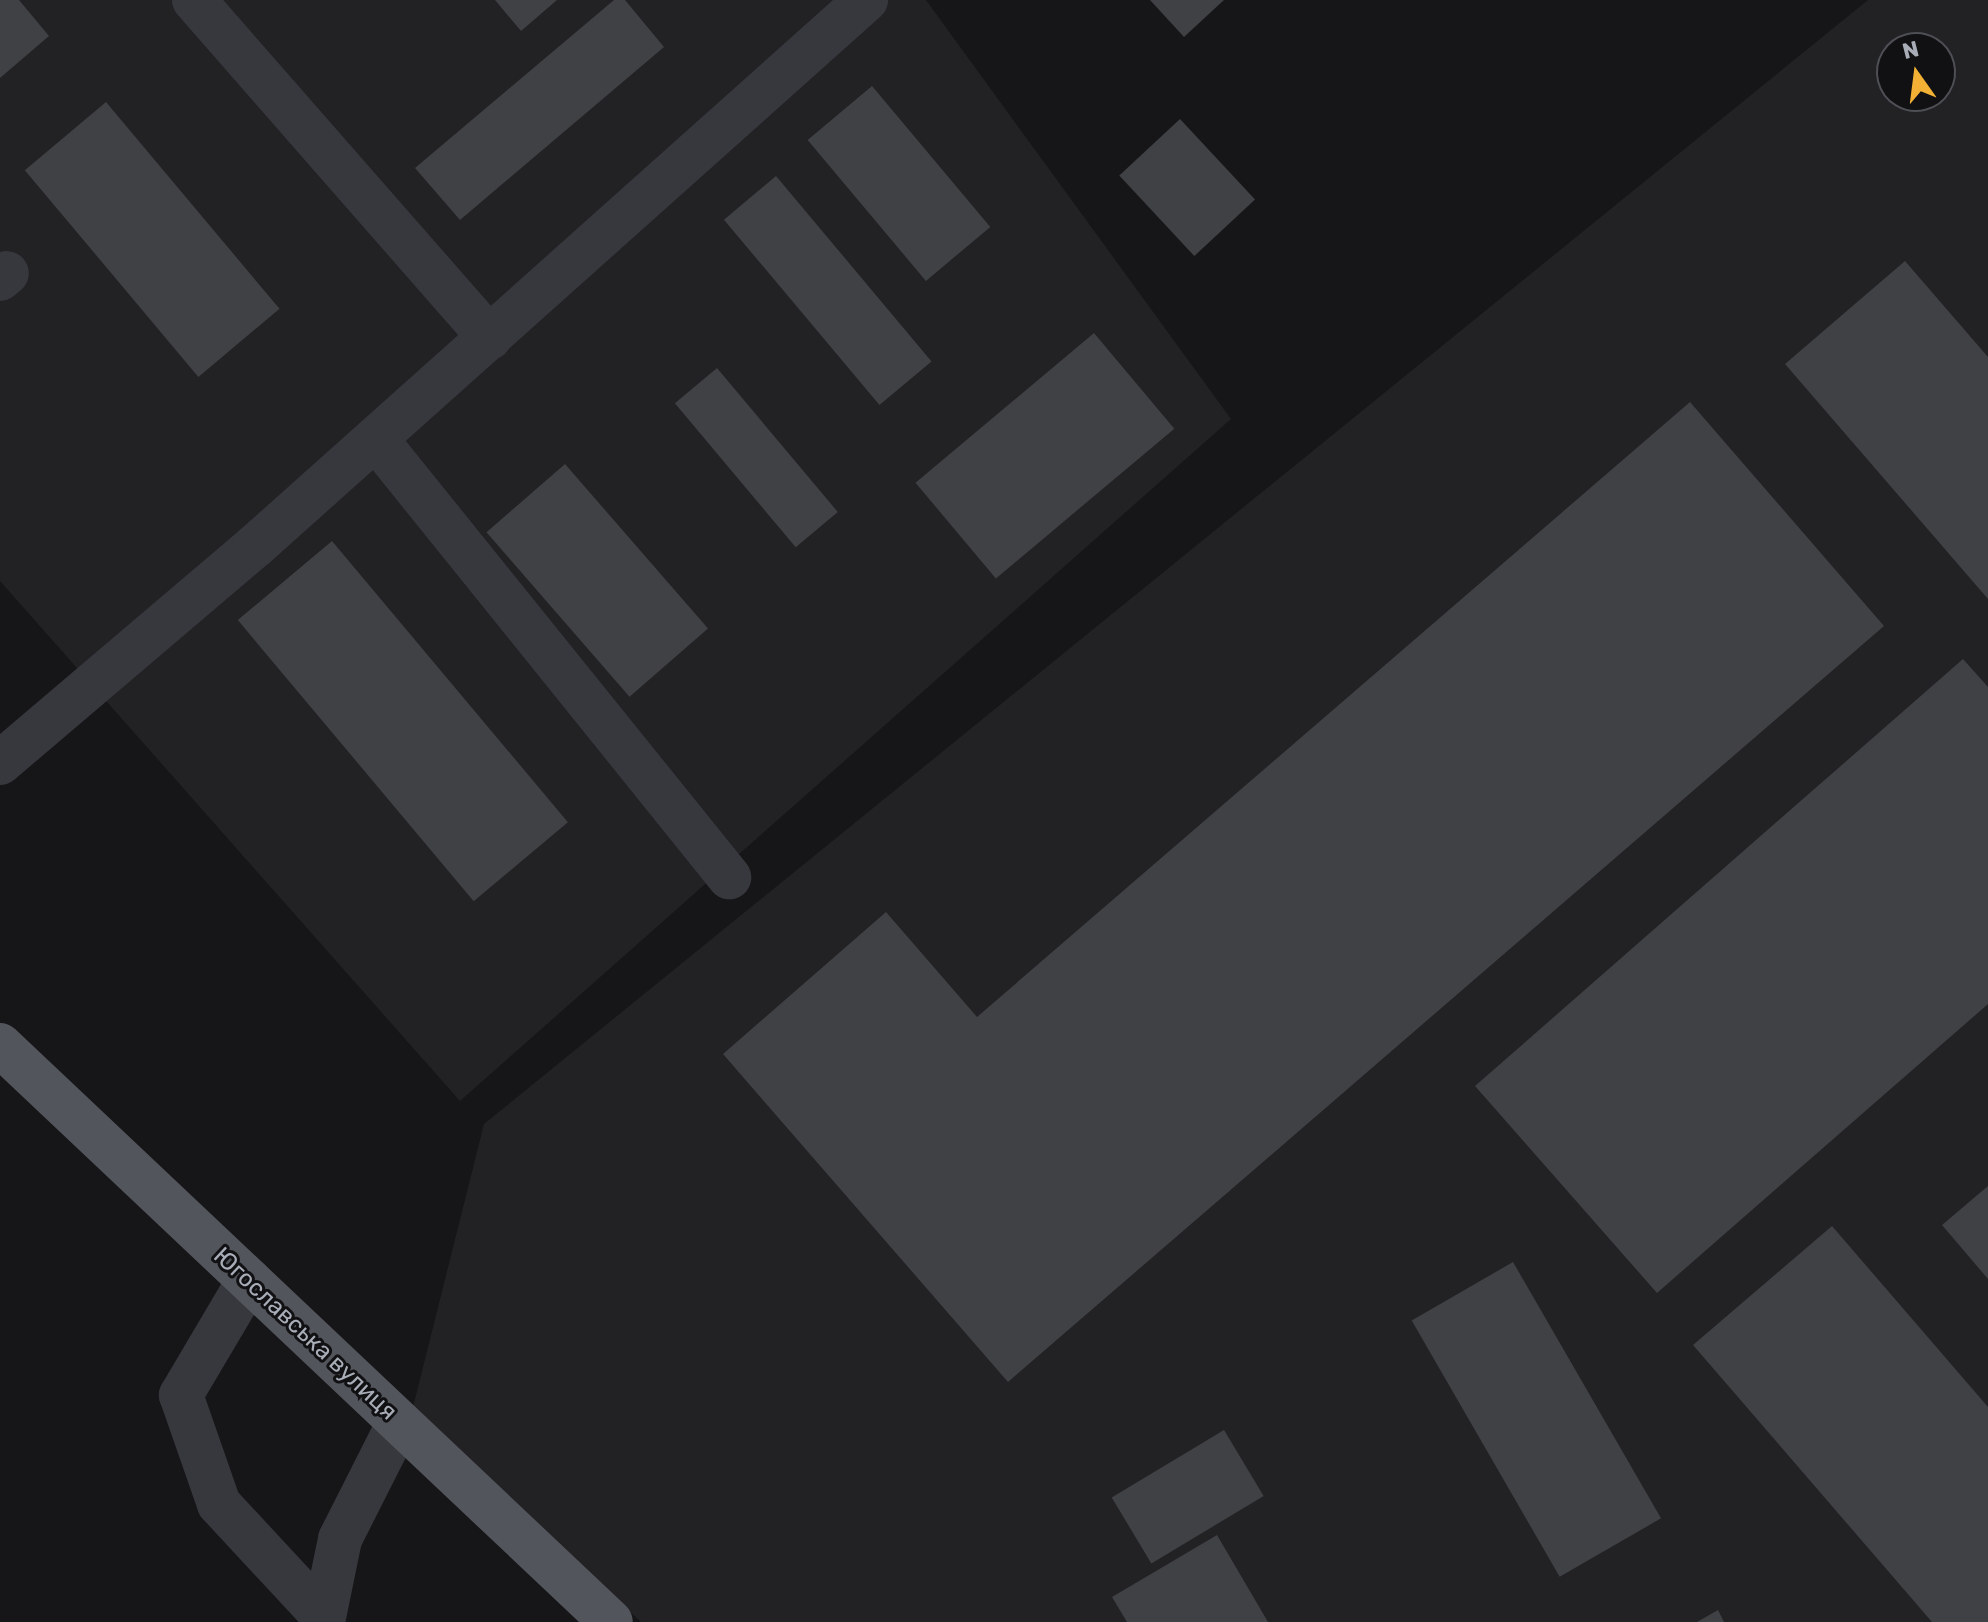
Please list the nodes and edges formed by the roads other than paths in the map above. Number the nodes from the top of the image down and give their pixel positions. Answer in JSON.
{"nodes":[{"id":1,"x":194,"y":0,"type":"edge"},
{"id":2,"x":866,"y":0,"type":"edge"},
{"id":3,"x":490,"y":338,"type":"junction"},
{"id":4,"x":376,"y":439,"type":"junction"},
{"id":5,"x":0,"y":763,"type":"edge"},
{"id":6,"x":729,"y":877,"type":"dead end"},
{"id":7,"x":0,"y":1045,"type":"edge"},
{"id":8,"x":249,"y":1280,"type":"junction"},
{"id":9,"x":399,"y":1422,"type":"junction"},
{"id":10,"x":322,"y":1619,"type":"edge"},
{"id":11,"x":611,"y":1622,"type":"edge"}],
"edges":[{"from":1,"to":3,"type":"street"},
{"from":2,"to":3,"type":"street"},
{"from":3,"to":4,"type":"street"},
{"from":4,"to":5,"type":"street"},
{"from":4,"to":6,"type":"street"},
{"from":7,"to":8,"type":"main road","name":"Югославська вулиця"},
{"from":8,"to":9,"type":"main road","name":"Югославська вулиця"},
{"from":8,"to":10,"type":"street"},
{"from":9,"to":10,"type":"street"},
{"from":9,"to":11,"type":"main road","name":"Югославська вулиця"}]}
